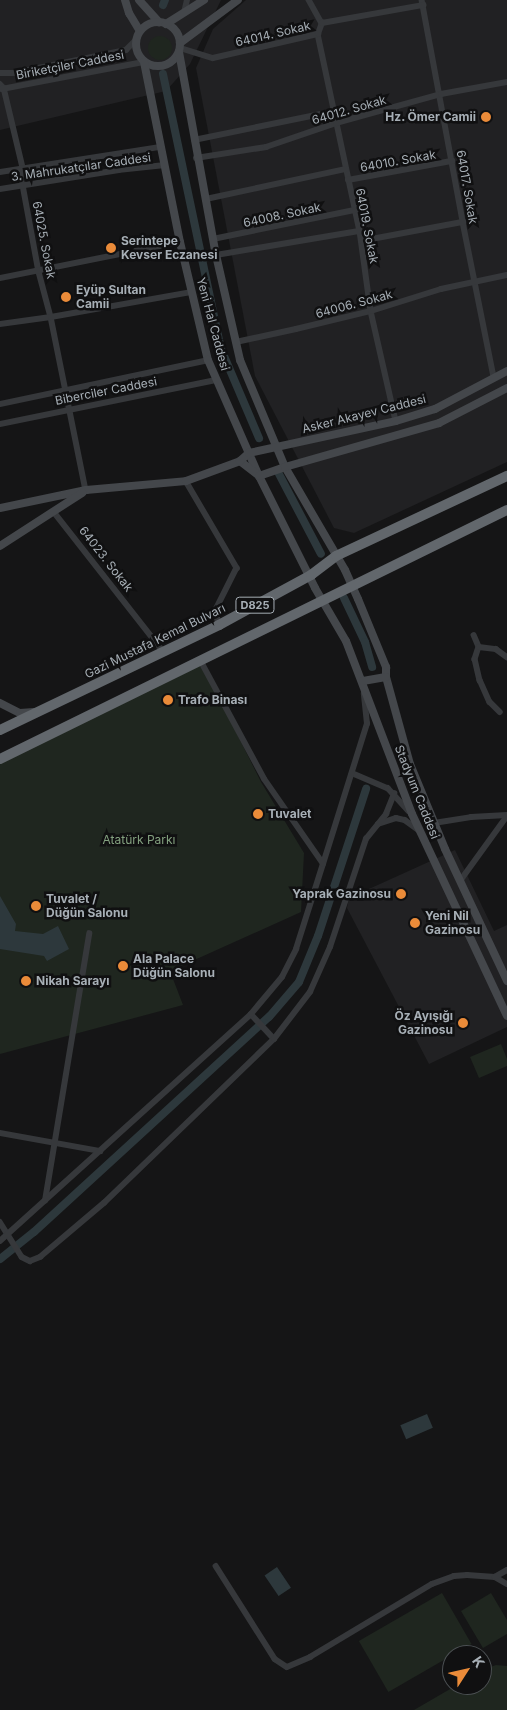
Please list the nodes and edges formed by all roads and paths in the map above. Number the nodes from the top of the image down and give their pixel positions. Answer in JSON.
{"nodes":[{"id":1,"x":124,"y":0,"type":"edge"},
{"id":2,"x":139,"y":0,"type":"edge"},
{"id":3,"x":187,"y":0,"type":"edge"},
{"id":4,"x":204,"y":0,"type":"edge"},
{"id":5,"x":238,"y":0,"type":"edge"},
{"id":6,"x":309,"y":0,"type":"edge"},
{"id":7,"x":423,"y":2,"type":"edge"},
{"id":8,"x":184,"y":13,"type":"junction"},
{"id":9,"x":163,"y":23,"type":"junction"},
{"id":10,"x":322,"y":23,"type":"junction"},
{"id":11,"x":140,"y":31,"type":"junction"},
{"id":12,"x":318,"y":34,"type":"junction"},
{"id":13,"x":136,"y":40,"type":"junction"},
{"id":14,"x":179,"y":48,"type":"junction"},
{"id":15,"x":144,"y":62,"type":"junction"},
{"id":16,"x":0,"y":73,"type":"edge"},
{"id":17,"x":507,"y":82,"type":"edge"},
{"id":18,"x":1,"y":87,"type":"edge"},
{"id":19,"x":441,"y":94,"type":"junction"},
{"id":20,"x":335,"y":111,"type":"junction"},
{"id":21,"x":336,"y":123,"type":"junction"},
{"id":22,"x":194,"y":140,"type":"junction"},
{"id":23,"x":160,"y":147,"type":"junction"},
{"id":24,"x":196,"y":158,"type":"junction"},
{"id":25,"x":452,"y":161,"type":"junction"},
{"id":26,"x":165,"y":165,"type":"junction"},
{"id":27,"x":23,"y":168,"type":"junction"},
{"id":28,"x":346,"y":169,"type":"junction"},
{"id":29,"x":0,"y":172,"type":"edge"},
{"id":30,"x":348,"y":180,"type":"junction"},
{"id":31,"x":23,"y":185,"type":"junction"},
{"id":32,"x":0,"y":189,"type":"edge"},
{"id":33,"x":206,"y":199,"type":"junction"},
{"id":34,"x":354,"y":210,"type":"junction"},
{"id":35,"x":463,"y":222,"type":"junction"},
{"id":36,"x":360,"y":231,"type":"junction"},
{"id":37,"x":213,"y":239,"type":"junction"},
{"id":38,"x":361,"y":241,"type":"junction"},
{"id":39,"x":180,"y":242,"type":"junction"},
{"id":40,"x":216,"y":255,"type":"junction"},
{"id":41,"x":39,"y":272,"type":"junction"},
{"id":42,"x":507,"y":275,"type":"edge"},
{"id":43,"x":0,"y":278,"type":"edge"},
{"id":44,"x":476,"y":281,"type":"junction"},
{"id":45,"x":192,"y":292,"type":"junction"},
{"id":46,"x":371,"y":310,"type":"junction"},
{"id":47,"x":52,"y":317,"type":"junction"},
{"id":48,"x":0,"y":324,"type":"edge"},
{"id":49,"x":236,"y":342,"type":"junction"},
{"id":50,"x":208,"y":360,"type":"junction"},
{"id":51,"x":507,"y":371,"type":"edge"},
{"id":52,"x":494,"y":377,"type":"junction"},
{"id":53,"x":216,"y":380,"type":"junction"},
{"id":54,"x":507,"y":388,"type":"edge"},
{"id":55,"x":67,"y":390,"type":"junction"},
{"id":56,"x":0,"y":404,"type":"edge"},
{"id":57,"x":71,"y":408,"type":"junction"},
{"id":58,"x":396,"y":421,"type":"junction"},
{"id":59,"x":0,"y":424,"type":"edge"},
{"id":60,"x":276,"y":447,"type":"junction"},
{"id":61,"x":248,"y":454,"type":"junction"},
{"id":62,"x":240,"y":461,"type":"junction"},
{"id":63,"x":285,"y":467,"type":"junction"},
{"id":64,"x":259,"y":476,"type":"junction"},
{"id":65,"x":507,"y":476,"type":"edge"},
{"id":66,"x":186,"y":481,"type":"junction"},
{"id":67,"x":86,"y":490,"type":"junction"},
{"id":68,"x":0,"y":508,"type":"edge"},
{"id":69,"x":507,"y":510,"type":"edge"},
{"id":70,"x":54,"y":512,"type":"junction"},
{"id":71,"x":0,"y":546,"type":"edge"},
{"id":72,"x":336,"y":556,"type":"junction"},
{"id":73,"x":311,"y":575,"type":"junction"},
{"id":74,"x":352,"y":586,"type":"junction"},
{"id":75,"x":323,"y":599,"type":"junction"},
{"id":76,"x":219,"y":625,"type":"junction"},
{"id":77,"x":474,"y":635,"type":"dead end"},
{"id":78,"x":479,"y":647,"type":"junction"},
{"id":79,"x":163,"y":651,"type":"junction"},
{"id":80,"x":507,"y":657,"type":"edge"},
{"id":81,"x":200,"y":660,"type":"junction"},
{"id":82,"x":386,"y":678,"type":"junction"},
{"id":83,"x":363,"y":682,"type":"junction"},
{"id":84,"x":0,"y":703,"type":"edge"},
{"id":85,"x":39,"y":711,"type":"junction"},
{"id":86,"x":500,"y":712,"type":"dead end"},
{"id":87,"x":0,"y":730,"type":"edge"},
{"id":88,"x":0,"y":759,"type":"edge"},
{"id":89,"x":352,"y":773,"type":"junction"},
{"id":90,"x":394,"y":794,"type":"junction"},
{"id":91,"x":412,"y":814,"type":"junction"},
{"id":92,"x":507,"y":816,"type":"edge"},
{"id":93,"x":434,"y":824,"type":"junction"},
{"id":94,"x":376,"y":825,"type":"junction"},
{"id":95,"x":420,"y":830,"type":"junction"},
{"id":96,"x":323,"y":864,"type":"junction"},
{"id":97,"x":460,"y":881,"type":"junction"},
{"id":98,"x":89,"y":934,"type":"dead end"},
{"id":99,"x":507,"y":981,"type":"edge"},
{"id":100,"x":251,"y":1014,"type":"junction"},
{"id":101,"x":507,"y":1016,"type":"edge"},
{"id":102,"x":274,"y":1039,"type":"junction"},
{"id":103,"x":0,"y":1133,"type":"edge"},
{"id":104,"x":54,"y":1142,"type":"junction"},
{"id":105,"x":100,"y":1151,"type":"junction"},
{"id":106,"x":45,"y":1201,"type":"junction"},
{"id":107,"x":0,"y":1222,"type":"edge"},
{"id":108,"x":8,"y":1234,"type":"junction"},
{"id":109,"x":0,"y":1241,"type":"edge"},
{"id":110,"x":216,"y":1566,"type":"dead end"},
{"id":111,"x":507,"y":1570,"type":"edge"},
{"id":112,"x":495,"y":1578,"type":"junction"},
{"id":113,"x":507,"y":1584,"type":"edge"}],
"edges":[{"from":1,"to":11,"type":"street"},
{"from":2,"to":9,"type":"street"},
{"from":3,"to":8,"type":"street"},
{"from":4,"to":8,"type":"street"},
{"from":5,"to":14,"type":"street"},
{"from":6,"to":10,"type":"street"},
{"from":7,"to":10,"type":"street","name":"64014. Sokak"},
{"from":7,"to":19,"type":"street","name":"64017. Sokak"},
{"from":8,"to":9,"type":"street"},
{"from":9,"to":11,"type":"street"},
{"from":9,"to":14,"type":"street"},
{"from":10,"to":12,"type":"street","name":"64014. Sokak"},
{"from":11,"to":13,"type":"street"},
{"from":12,"to":14,"type":"street","name":"64014. Sokak"},
{"from":12,"to":20,"type":"street","name":"64019. Sokak"},
{"from":13,"to":15,"type":"street"},
{"from":13,"to":16,"type":"street","name":"Biriketçiler Caddesi"},
{"from":14,"to":15,"type":"street"},
{"from":14,"to":22,"type":"street","name":"Yeni Hal Caddesi"},
{"from":15,"to":18,"type":"street","name":"Biriketçiler Caddesi"},
{"from":15,"to":23,"type":"street","name":"Yeni Hal Caddesi"},
{"from":17,"to":19,"type":"street","name":"64012. Sokak"},
{"from":18,"to":27,"type":"street","name":"64025. Sokak"},
{"from":19,"to":21,"type":"street","name":"64012. Sokak"},
{"from":19,"to":25,"type":"street","name":"64017. Sokak"},
{"from":20,"to":21,"type":"street","name":"64019. Sokak"},
{"from":20,"to":22,"type":"street"},
{"from":21,"to":24,"type":"street","name":"64012. Sokak"},
{"from":21,"to":28,"type":"street","name":"64019. Sokak"},
{"from":22,"to":24,"type":"street","name":"Yeni Hal Caddesi"},
{"from":23,"to":26,"type":"street","name":"Yeni Hal Caddesi"},
{"from":23,"to":27,"type":"street","name":"3. Mahrukatçılar Caddesi"},
{"from":24,"to":33,"type":"street","name":"Yeni Hal Caddesi"},
{"from":25,"to":30,"type":"street","name":"64010. Sokak"},
{"from":25,"to":35,"type":"street","name":"64017. Sokak"},
{"from":26,"to":31,"type":"street","name":"3. Mahrukatçılar Caddesi"},
{"from":26,"to":39,"type":"street","name":"Yeni Hal Caddesi"},
{"from":27,"to":29,"type":"street","name":"3. Mahrukatçılar Caddesi"},
{"from":27,"to":31,"type":"street","name":"64025. Sokak"},
{"from":28,"to":30,"type":"street","name":"64019. Sokak"},
{"from":28,"to":33,"type":"street"},
{"from":30,"to":34,"type":"street","name":"64019. Sokak"},
{"from":31,"to":32,"type":"street","name":"3. Mahrukatçılar Caddesi"},
{"from":31,"to":41,"type":"street","name":"64025. Sokak"},
{"from":33,"to":37,"type":"street","name":"Yeni Hal Caddesi"},
{"from":34,"to":36,"type":"street","name":"64019. Sokak"},
{"from":34,"to":37,"type":"street","name":"64008. Sokak"},
{"from":35,"to":38,"type":"street"},
{"from":35,"to":44,"type":"street","name":"64017. Sokak"},
{"from":36,"to":38,"type":"street","name":"64019. Sokak"},
{"from":36,"to":40,"type":"street"},
{"from":37,"to":40,"type":"street","name":"Yeni Hal Caddesi"},
{"from":38,"to":46,"type":"street","name":"64019. Sokak"},
{"from":39,"to":41,"type":"street"},
{"from":39,"to":45,"type":"street","name":"Yeni Hal Caddesi"},
{"from":40,"to":49,"type":"street","name":"Yeni Hal Caddesi"},
{"from":41,"to":43,"type":"street"},
{"from":41,"to":47,"type":"street","name":"64025. Sokak"},
{"from":42,"to":44,"type":"street","name":"64006. Sokak"},
{"from":44,"to":46,"type":"street","name":"64006. Sokak"},
{"from":44,"to":52,"type":"street","name":"64017. Sokak"},
{"from":45,"to":47,"type":"street"},
{"from":45,"to":50,"type":"street","name":"Yeni Hal Caddesi"},
{"from":46,"to":49,"type":"street","name":"64006. Sokak"},
{"from":46,"to":58,"type":"street","name":"64019. Sokak"},
{"from":47,"to":48,"type":"street"},
{"from":47,"to":55,"type":"street","name":"64025. Sokak"},
{"from":49,"to":60,"type":"street","name":"Yeni Hal Caddesi"},
{"from":50,"to":53,"type":"street","name":"Yeni Hal Caddesi"},
{"from":50,"to":55,"type":"street","name":"Biberciler Caddesi"},
{"from":51,"to":52,"type":"street","name":"Asker Akayev Caddesi"},
{"from":52,"to":58,"type":"street","name":"Asker Akayev Caddesi"},
{"from":53,"to":57,"type":"street","name":"Biberciler Caddesi"},
{"from":53,"to":61,"type":"street","name":"Yeni Hal Caddesi"},
{"from":54,"to":63,"type":"street"},
{"from":55,"to":56,"type":"street","name":"Biberciler Caddesi"},
{"from":55,"to":57,"type":"street","name":"64025. Sokak"},
{"from":57,"to":59,"type":"street","name":"Biberciler Caddesi"},
{"from":57,"to":67,"type":"street","name":"64025. Sokak"},
{"from":58,"to":60,"type":"street","name":"Asker Akayev Caddesi"},
{"from":60,"to":61,"type":"street","name":"Asker Akayev Caddesi"},
{"from":60,"to":63,"type":"street","name":"Yeni Hal Caddesi"},
{"from":61,"to":62,"type":"street"},
{"from":61,"to":64,"type":"street","name":"Yeni Hal Caddesi"},
{"from":62,"to":64,"type":"street"},
{"from":62,"to":66,"type":"street"},
{"from":63,"to":64,"type":"street"},
{"from":63,"to":72,"type":"street","name":"Yeni Hal Caddesi"},
{"from":64,"to":73,"type":"street","name":"Yeni Hal Caddesi"},
{"from":65,"to":72,"type":"highway","name":"Gazi Mustafa Kemal Bulvarı","number":"D825"},
{"from":66,"to":67,"type":"street"},
{"from":66,"to":76,"type":"street"},
{"from":67,"to":68,"type":"street"},
{"from":67,"to":70,"type":"street"},
{"from":69,"to":74,"type":"highway","number":"D825"},
{"from":70,"to":71,"type":"street"},
{"from":70,"to":79,"type":"street","name":"64023. Sokak"},
{"from":72,"to":73,"type":"highway","name":"Gazi Mustafa Kemal Bulvarı","number":"D825"},
{"from":72,"to":74,"type":"street","name":"Stadyum Caddesi"},
{"from":73,"to":75,"type":"street","name":"Stadyum Caddesi"},
{"from":73,"to":76,"type":"highway","name":"Gazi Mustafa Kemal Bulvarı","number":"D825"},
{"from":74,"to":75,"type":"highway","number":"D825"},
{"from":74,"to":82,"type":"street","name":"Stadyum Caddesi"},
{"from":75,"to":81,"type":"highway","number":"D825"},
{"from":75,"to":83,"type":"street","name":"Stadyum Caddesi"},
{"from":76,"to":79,"type":"highway","name":"Gazi Mustafa Kemal Bulvarı","number":"D825"},
{"from":77,"to":78,"type":"street"},
{"from":78,"to":80,"type":"street"},
{"from":78,"to":86,"type":"street"},
{"from":79,"to":85,"type":"highway","name":"Gazi Mustafa Kemal Bulvarı","number":"D825"},
{"from":81,"to":88,"type":"highway","number":"D825"},
{"from":81,"to":96,"type":"street"},
{"from":82,"to":83,"type":"street"},
{"from":82,"to":93,"type":"street","name":"Stadyum Caddesi"},
{"from":83,"to":89,"type":"street"},
{"from":83,"to":91,"type":"street","name":"Stadyum Caddesi"},
{"from":84,"to":85,"type":"street"},
{"from":85,"to":87,"type":"highway","name":"Gazi Mustafa Kemal Bulvarı","number":"D825"},
{"from":89,"to":90,"type":"street"},
{"from":89,"to":96,"type":"street"},
{"from":90,"to":91,"type":"street"},
{"from":90,"to":94,"type":"street"},
{"from":91,"to":95,"type":"street","name":"Stadyum Caddesi"},
{"from":92,"to":93,"type":"street"},
{"from":92,"to":97,"type":"street"},
{"from":93,"to":97,"type":"street","name":"Stadyum Caddesi"},
{"from":94,"to":95,"type":"street"},
{"from":94,"to":102,"type":"street"},
{"from":95,"to":101,"type":"street","name":"Stadyum Caddesi"},
{"from":96,"to":100,"type":"street"},
{"from":97,"to":99,"type":"street","name":"Stadyum Caddesi"},
{"from":98,"to":104,"type":"street"},
{"from":100,"to":102,"type":"street"},
{"from":100,"to":105,"type":"street"},
{"from":102,"to":108,"type":"street"},
{"from":103,"to":104,"type":"street"},
{"from":104,"to":105,"type":"street"},
{"from":104,"to":106,"type":"street"},
{"from":105,"to":106,"type":"street"},
{"from":106,"to":108,"type":"street"},
{"from":107,"to":108,"type":"street"},
{"from":108,"to":109,"type":"street"},
{"from":110,"to":112,"type":"street"},
{"from":111,"to":112,"type":"street"},
{"from":112,"to":113,"type":"street"}]}
